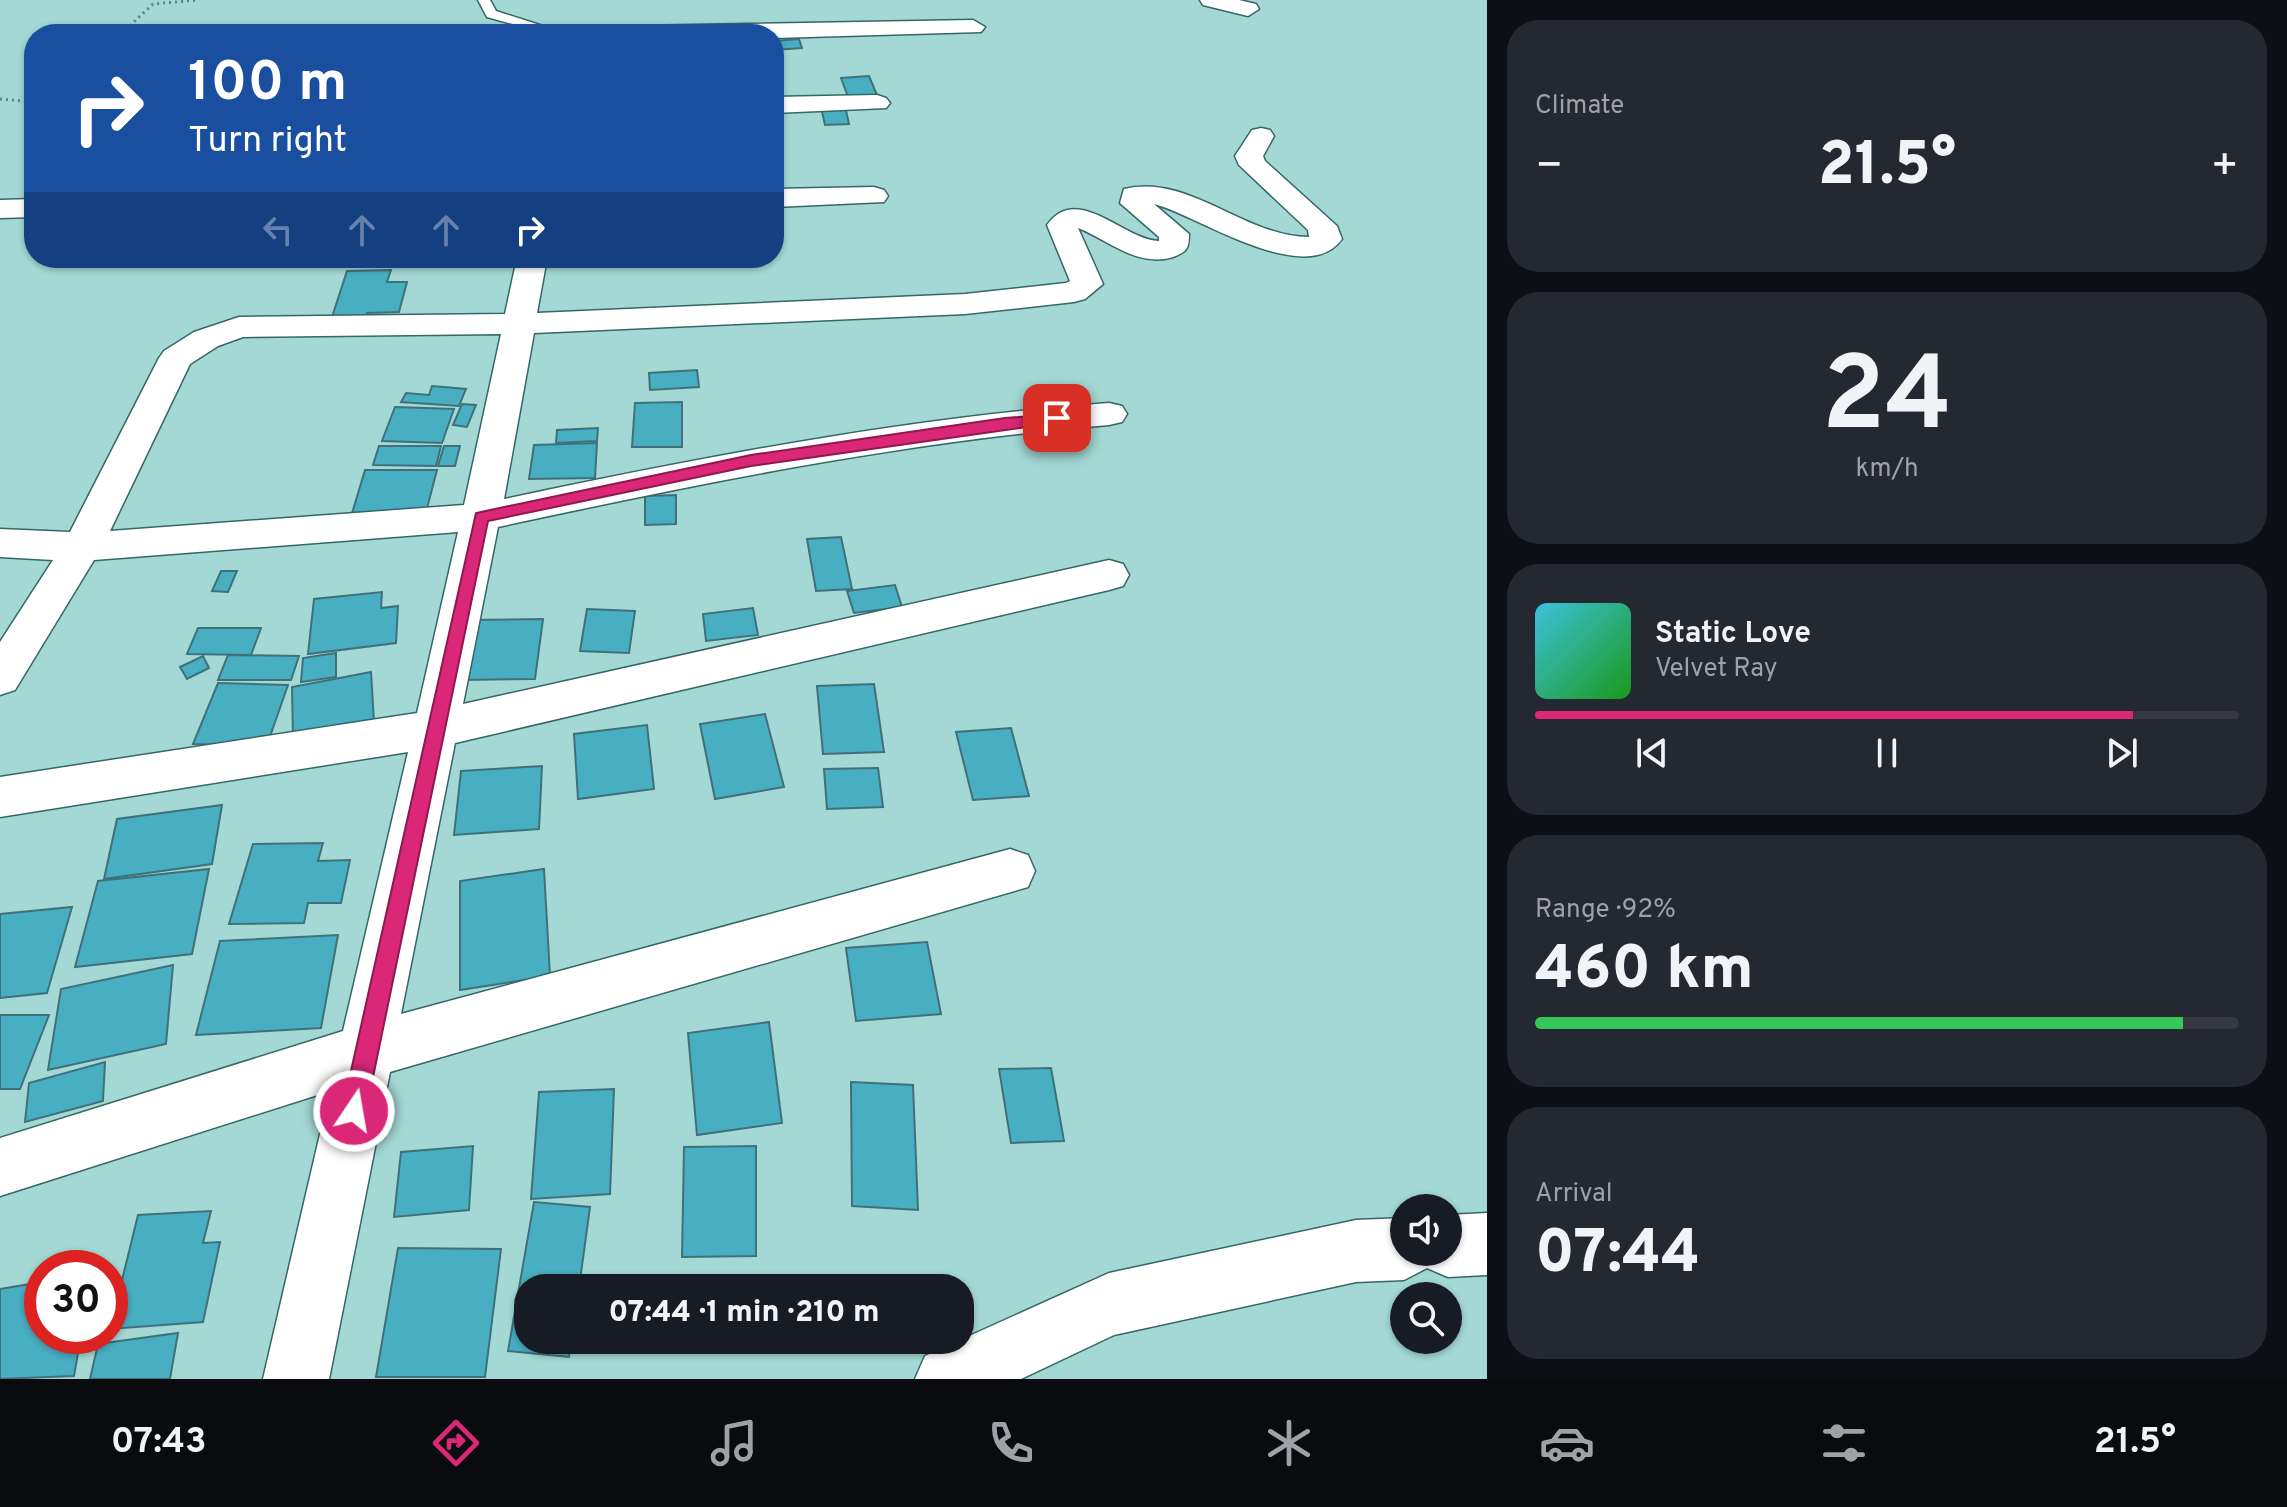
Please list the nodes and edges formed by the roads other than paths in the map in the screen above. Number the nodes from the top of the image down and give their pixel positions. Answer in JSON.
{"nodes":[{"id":1,"x":484,"y":0,"type":"edge"},
{"id":2,"x":1211,"y":0,"type":"edge"},
{"id":3,"x":1248,"y":9,"type":"dead end"},
{"id":4,"x":552,"y":24,"type":"edge"},
{"id":5,"x":973,"y":27,"type":"dead end"},
{"id":6,"x":784,"y":30,"type":"edge"},
{"id":7,"x":877,"y":103,"type":"dead end"},
{"id":8,"x":784,"y":105,"type":"edge"},
{"id":9,"x":1261,"y":136,"type":"dead end"},
{"id":10,"x":874,"y":196,"type":"dead end"},
{"id":11,"x":784,"y":198,"type":"edge"},
{"id":12,"x":24,"y":208,"type":"edge"},
{"id":13,"x":0,"y":209,"type":"edge"},
{"id":14,"x":530,"y":268,"type":"edge"},
{"id":15,"x":521,"y":324,"type":"junction"},
{"id":16,"x":1109,"y":414,"type":"dead end"},
{"id":17,"x":481,"y":517,"type":"junction"},
{"id":18,"x":0,"y":543,"type":"edge"},
{"id":19,"x":82,"y":547,"type":"junction"},
{"id":20,"x":1109,"y":575,"type":"dead end"},
{"id":21,"x":0,"y":678,"type":"edge"},
{"id":22,"x":435,"y":729,"type":"junction"},
{"id":23,"x":0,"y":797,"type":"edge"},
{"id":24,"x":1010,"y":871,"type":"dead end"},
{"id":25,"x":367,"y":1051,"type":"junction"},
{"id":26,"x":0,"y":1167,"type":"edge"},
{"id":27,"x":1487,"y":1244,"type":"edge"},
{"id":28,"x":1462,"y":1245,"type":"edge"},
{"id":29,"x":1390,"y":1250,"type":"edge"},
{"id":30,"x":296,"y":1379,"type":"edge"},
{"id":31,"x":948,"y":1379,"type":"edge"}],
"edges":[{"from":1,"to":4,"type":"lane"},
{"from":2,"to":3,"type":"street"},
{"from":5,"to":6,"type":"street"},
{"from":7,"to":8,"type":"street"},
{"from":9,"to":15,"type":"street"},
{"from":10,"to":11,"type":"street"},
{"from":12,"to":13,"type":"street"},
{"from":14,"to":15,"type":"street"},
{"from":15,"to":17,"type":"street"},
{"from":15,"to":19,"type":"street"},
{"from":16,"to":17,"type":"street"},
{"from":17,"to":19,"type":"street"},
{"from":17,"to":22,"type":"street"},
{"from":18,"to":19,"type":"street"},
{"from":19,"to":21,"type":"street"},
{"from":20,"to":22,"type":"street"},
{"from":22,"to":23,"type":"street"},
{"from":22,"to":25,"type":"street"},
{"from":24,"to":25,"type":"street"},
{"from":25,"to":26,"type":"street"},
{"from":25,"to":30,"type":"street"},
{"from":27,"to":28,"type":"street"},
{"from":29,"to":31,"type":"street"}]}
